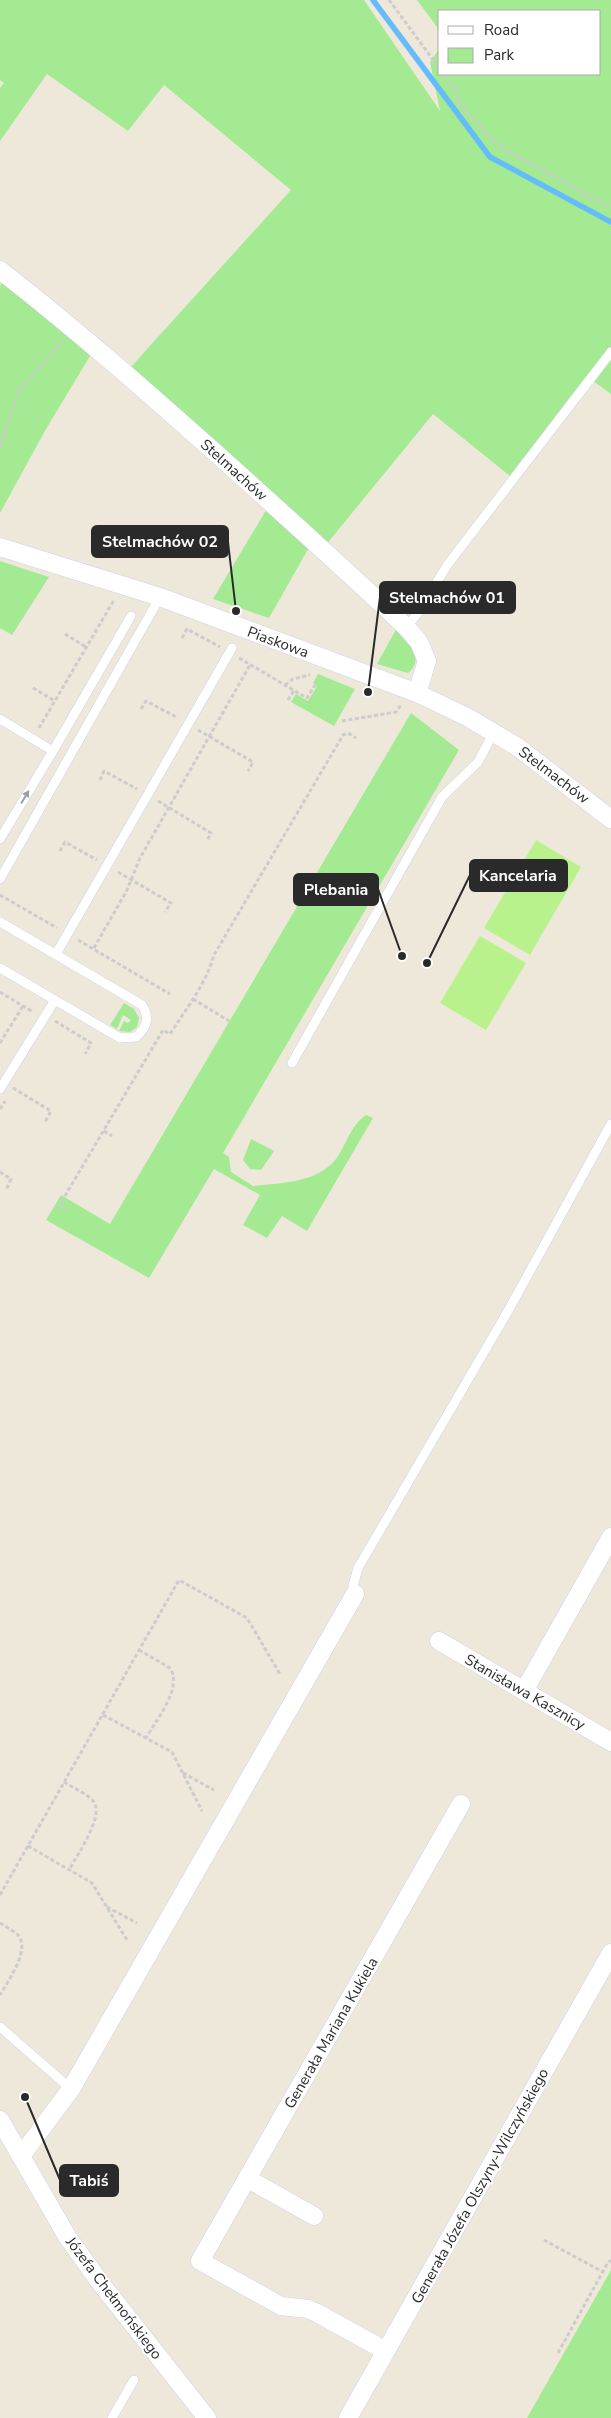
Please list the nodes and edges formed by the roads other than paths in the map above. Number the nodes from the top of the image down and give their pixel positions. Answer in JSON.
{"nodes":[{"id":1,"x":0,"y":270,"type":"edge"},
{"id":2,"x":611,"y":352,"type":"edge"},
{"id":3,"x":0,"y":547,"type":"edge"},
{"id":4,"x":160,"y":597,"type":"junction"},
{"id":5,"x":131,"y":616,"type":"dead end"},
{"id":6,"x":406,"y":627,"type":"junction"},
{"id":7,"x":231,"y":651,"type":"road end"},
{"id":8,"x":410,"y":697,"type":"junction"},
{"id":9,"x":0,"y":719,"type":"edge"},
{"id":10,"x":494,"y":732,"type":"junction"},
{"id":11,"x":53,"y":751,"type":"junction"},
{"id":12,"x":611,"y":819,"type":"edge"},
{"id":13,"x":0,"y":839,"type":"edge"},
{"id":14,"x":0,"y":878,"type":"edge"},
{"id":15,"x":0,"y":922,"type":"edge"},
{"id":16,"x":56,"y":954,"type":"junction"},
{"id":17,"x":0,"y":968,"type":"edge"},
{"id":18,"x":55,"y":1000,"type":"junction"},
{"id":19,"x":292,"y":1063,"type":"dead end"},
{"id":20,"x":0,"y":1089,"type":"edge"},
{"id":21,"x":611,"y":1124,"type":"edge"},
{"id":22,"x":611,"y":1537,"type":"edge"},
{"id":23,"x":355,"y":1594,"type":"joint"},
{"id":24,"x":439,"y":1641,"type":"dead end"},
{"id":25,"x":524,"y":1691,"type":"junction"},
{"id":26,"x":611,"y":1742,"type":"edge"},
{"id":27,"x":461,"y":1804,"type":"dead end"},
{"id":28,"x":611,"y":1953,"type":"edge"},
{"id":29,"x":0,"y":2027,"type":"edge"},
{"id":30,"x":71,"y":2089,"type":"junction"},
{"id":31,"x":0,"y":2120,"type":"edge"},
{"id":32,"x":21,"y":2156,"type":"junction"},
{"id":33,"x":248,"y":2178,"type":"junction"},
{"id":34,"x":314,"y":2216,"type":"dead end"},
{"id":35,"x":386,"y":2351,"type":"junction"},
{"id":36,"x":134,"y":2380,"type":"dead end"},
{"id":37,"x":112,"y":2418,"type":"edge"},
{"id":38,"x":208,"y":2418,"type":"edge"},
{"id":39,"x":348,"y":2418,"type":"edge"}],
"edges":[{"from":1,"to":6,"type":"street","name":"Stelmachów"},
{"from":2,"to":6,"type":"lane"},
{"from":3,"to":4,"type":"street","name":"Piaskowa"},
{"from":4,"to":8,"type":"street","name":"Piaskowa"},
{"from":4,"to":14,"type":"lane"},
{"from":5,"to":11,"type":"lane"},
{"from":6,"to":8,"type":"street","name":"Stelmachów"},
{"from":7,"to":16,"type":"lane"},
{"from":8,"to":10,"type":"street","name":"Piaskowa"},
{"from":9,"to":11,"type":"lane"},
{"from":10,"to":12,"type":"street","name":"Stelmachów"},
{"from":10,"to":19,"type":"lane"},
{"from":13,"to":11,"type":"lane","one_way":true},
{"from":15,"to":16,"type":"lane"},
{"from":16,"to":18,"type":"lane"},
{"from":17,"to":18,"type":"lane"},
{"from":18,"to":20,"type":"lane"},
{"from":21,"to":23,"type":"lane"},
{"from":22,"to":25,"type":"street"},
{"from":23,"to":30,"type":"street"},
{"from":24,"to":25,"type":"street","name":"Stanisława Kasznicy"},
{"from":25,"to":26,"type":"street","name":"Stanisława Kasznicy"},
{"from":27,"to":33,"type":"street","name":"Generała Mariana Kukiela"},
{"from":28,"to":35,"type":"street","name":"Generała Józefa Olszyny-Wilczyńskiego"},
{"from":29,"to":30,"type":"lane"},
{"from":30,"to":32,"type":"street"},
{"from":31,"to":32,"type":"street","name":"Józefa Chełmońskiego"},
{"from":32,"to":38,"type":"street","name":"Józefa Chełmońskiego"},
{"from":33,"to":34,"type":"street"},
{"from":33,"to":35,"type":"street","name":"Generała Mariana Kukiela"},
{"from":35,"to":39,"type":"street","name":"Generała Józefa Olszyny-Wilczyńskiego"},
{"from":36,"to":37,"type":"lane"}]}
